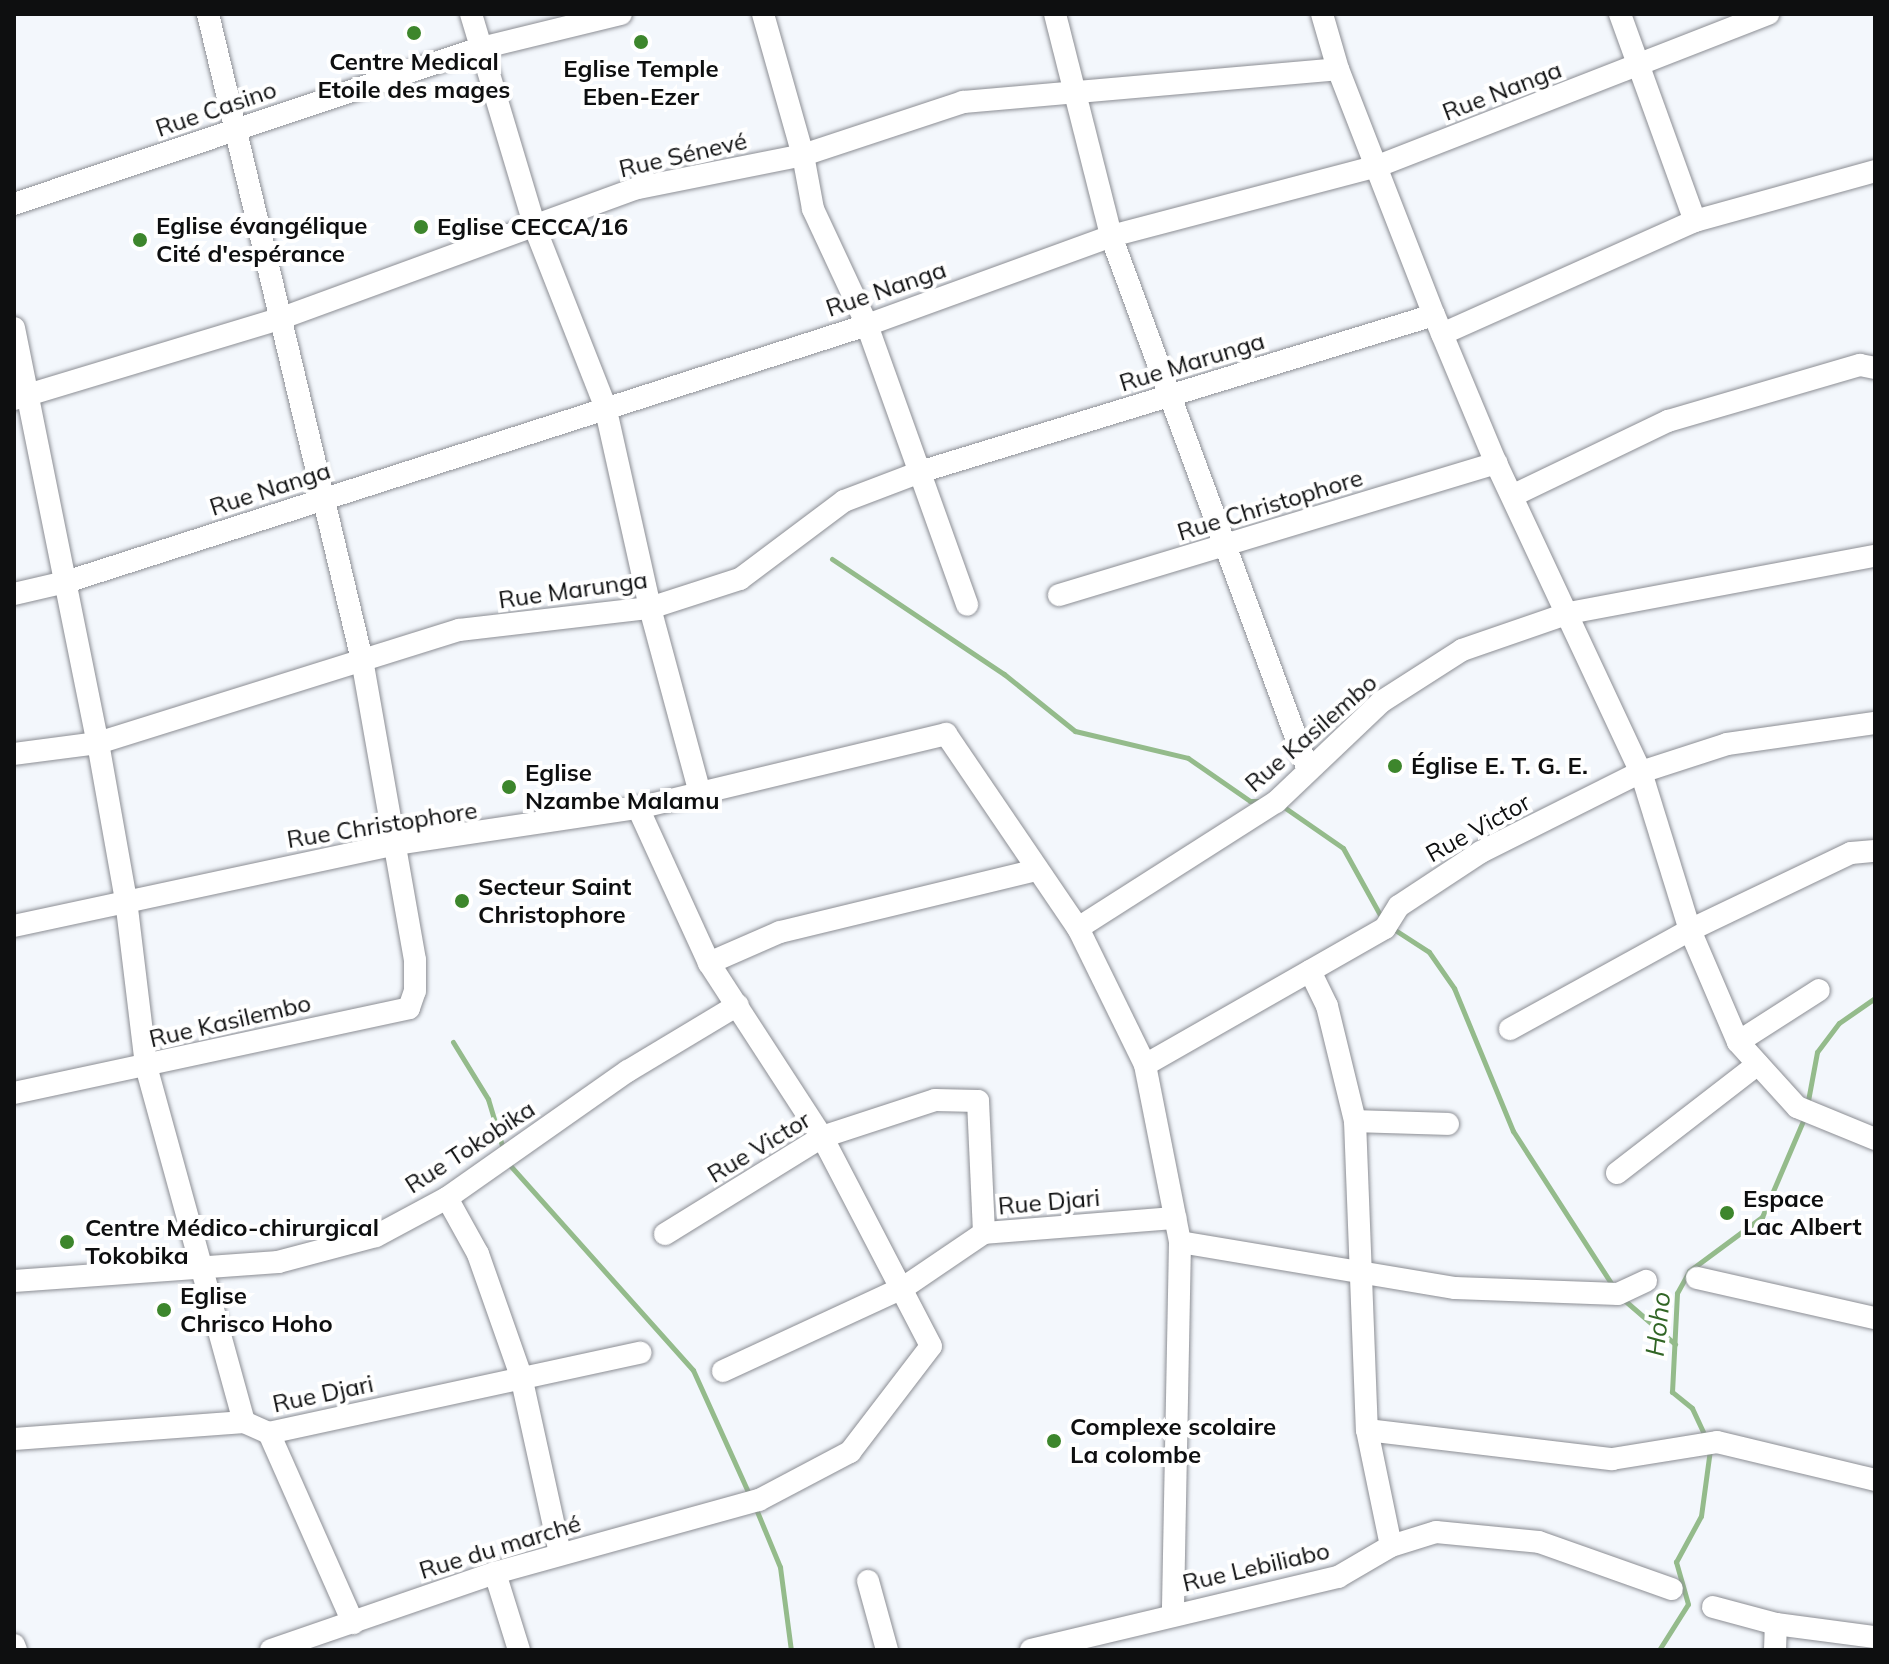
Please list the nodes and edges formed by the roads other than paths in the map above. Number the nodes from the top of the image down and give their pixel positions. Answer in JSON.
{"nodes":[{"id":1,"x":208,"y":14,"type":"edge"},
{"id":2,"x":471,"y":14,"type":"edge"},
{"id":3,"x":621,"y":14,"type":"edge"},
{"id":4,"x":763,"y":14,"type":"edge"},
{"id":5,"x":1055,"y":14,"type":"edge"},
{"id":6,"x":1322,"y":14,"type":"edge"},
{"id":7,"x":1620,"y":14,"type":"edge"},
{"id":8,"x":1768,"y":14,"type":"edge"},
{"id":9,"x":481,"y":48,"type":"junction"},
{"id":10,"x":1640,"y":67,"type":"junction"},
{"id":11,"x":1338,"y":69,"type":"junction"},
{"id":12,"x":1073,"y":90,"type":"junction"},
{"id":13,"x":238,"y":129,"type":"junction"},
{"id":14,"x":803,"y":155,"type":"junction"},
{"id":15,"x":1378,"y":166,"type":"junction"},
{"id":16,"x":1875,"y":171,"type":"edge"},
{"id":17,"x":14,"y":204,"type":"edge"},
{"id":18,"x":1695,"y":221,"type":"junction"},
{"id":19,"x":535,"y":228,"type":"junction"},
{"id":20,"x":1111,"y":236,"type":"junction"},
{"id":21,"x":282,"y":318,"type":"junction"},
{"id":22,"x":867,"y":325,"type":"junction"},
{"id":23,"x":1438,"y":325,"type":"junction"},
{"id":24,"x":14,"y":328,"type":"edge"},
{"id":25,"x":1875,"y":368,"type":"edge"},
{"id":26,"x":21,"y":397,"type":"edge"},
{"id":27,"x":1169,"y":397,"type":"junction"},
{"id":28,"x":605,"y":406,"type":"junction"},
{"id":29,"x":1496,"y":463,"type":"junction"},
{"id":30,"x":923,"y":471,"type":"junction"},
{"id":31,"x":1514,"y":495,"type":"junction"},
{"id":32,"x":323,"y":499,"type":"junction"},
{"id":33,"x":1223,"y":548,"type":"junction"},
{"id":34,"x":1875,"y":556,"type":"edge"},
{"id":35,"x":66,"y":582,"type":"junction"},
{"id":36,"x":14,"y":594,"type":"edge"},
{"id":37,"x":1059,"y":595,"type":"dead end"},
{"id":38,"x":967,"y":605,"type":"dead end"},
{"id":39,"x":650,"y":608,"type":"junction"},
{"id":40,"x":1569,"y":613,"type":"junction"},
{"id":41,"x":362,"y":660,"type":"junction"},
{"id":42,"x":1875,"y":723,"type":"edge"},
{"id":43,"x":98,"y":743,"type":"junction"},
{"id":44,"x":14,"y":754,"type":"edge"},
{"id":45,"x":1308,"y":770,"type":"junction"},
{"id":46,"x":1641,"y":772,"type":"junction"},
{"id":47,"x":699,"y":790,"type":"junction"},
{"id":48,"x":638,"y":808,"type":"junction"},
{"id":49,"x":396,"y":844,"type":"junction"},
{"id":50,"x":1875,"y":851,"type":"edge"},
{"id":51,"x":1037,"y":870,"type":"junction"},
{"id":52,"x":126,"y":900,"type":"junction"},
{"id":53,"x":14,"y":926,"type":"edge"},
{"id":54,"x":1078,"y":928,"type":"junction"},
{"id":55,"x":1690,"y":930,"type":"junction"},
{"id":56,"x":709,"y":963,"type":"junction"},
{"id":57,"x":1310,"y":971,"type":"junction"},
{"id":58,"x":1819,"y":990,"type":"dead end"},
{"id":59,"x":738,"y":1005,"type":"junction"},
{"id":60,"x":1510,"y":1029,"type":"dead end"},
{"id":61,"x":1738,"y":1042,"type":"junction"},
{"id":62,"x":1758,"y":1064,"type":"junction"},
{"id":63,"x":1145,"y":1065,"type":"junction"},
{"id":64,"x":146,"y":1066,"type":"junction"},
{"id":65,"x":14,"y":1093,"type":"edge"},
{"id":66,"x":1355,"y":1121,"type":"junction"},
{"id":67,"x":1448,"y":1124,"type":"dead end"},
{"id":68,"x":822,"y":1137,"type":"junction"},
{"id":69,"x":1875,"y":1139,"type":"edge"},
{"id":70,"x":1617,"y":1173,"type":"dead end"},
{"id":71,"x":447,"y":1198,"type":"junction"},
{"id":72,"x":1175,"y":1218,"type":"junction"},
{"id":73,"x":984,"y":1233,"type":"junction"},
{"id":74,"x":665,"y":1234,"type":"dead end"},
{"id":75,"x":1180,"y":1242,"type":"junction"},
{"id":76,"x":201,"y":1268,"type":"junction"},
{"id":77,"x":1365,"y":1271,"type":"junction"},
{"id":78,"x":1697,"y":1278,"type":"dead end"},
{"id":79,"x":14,"y":1281,"type":"edge"},
{"id":80,"x":1646,"y":1281,"type":"dead end"},
{"id":81,"x":903,"y":1288,"type":"junction"},
{"id":82,"x":1875,"y":1318,"type":"edge"},
{"id":83,"x":640,"y":1353,"type":"dead end"},
{"id":84,"x":723,"y":1371,"type":"dead end"},
{"id":85,"x":521,"y":1376,"type":"junction"},
{"id":86,"x":244,"y":1422,"type":"junction"},
{"id":87,"x":1367,"y":1430,"type":"junction"},
{"id":88,"x":269,"y":1433,"type":"junction"},
{"id":89,"x":14,"y":1439,"type":"edge"},
{"id":90,"x":1875,"y":1480,"type":"edge"},
{"id":91,"x":1391,"y":1546,"type":"junction"},
{"id":92,"x":560,"y":1554,"type":"junction"},
{"id":93,"x":495,"y":1573,"type":"junction"},
{"id":94,"x":868,"y":1581,"type":"dead end"},
{"id":95,"x":1672,"y":1589,"type":"dead end"},
{"id":96,"x":1713,"y":1607,"type":"dead end"},
{"id":97,"x":1173,"y":1613,"type":"junction"},
{"id":98,"x":353,"y":1623,"type":"junction"},
{"id":99,"x":1776,"y":1624,"type":"junction"},
{"id":100,"x":1875,"y":1637,"type":"edge"},
{"id":101,"x":1073,"y":1645,"type":"edge"},
{"id":102,"x":271,"y":1650,"type":"edge"},
{"id":103,"x":519,"y":1650,"type":"edge"},
{"id":104,"x":887,"y":1650,"type":"edge"},
{"id":105,"x":1031,"y":1650,"type":"edge"},
{"id":106,"x":1775,"y":1650,"type":"edge"}],
"edges":[{"from":1,"to":13,"type":"street"},
{"from":2,"to":9,"type":"street"},
{"from":3,"to":9,"type":"street","name":"Rue Casino"},
{"from":4,"to":14,"type":"street"},
{"from":5,"to":12,"type":"street"},
{"from":6,"to":11,"type":"street"},
{"from":7,"to":10,"type":"street"},
{"from":8,"to":10,"type":"street","name":"Rue Nanga"},
{"from":9,"to":13,"type":"street","name":"Rue Casino"},
{"from":9,"to":19,"type":"street"},
{"from":10,"to":15,"type":"street","name":"Rue Nanga"},
{"from":10,"to":18,"type":"street"},
{"from":11,"to":12,"type":"street","name":"Rue Sénevé"},
{"from":11,"to":15,"type":"street"},
{"from":12,"to":14,"type":"street","name":"Rue Sénevé"},
{"from":12,"to":20,"type":"street"},
{"from":13,"to":17,"type":"street","name":"Rue Casino"},
{"from":13,"to":21,"type":"street"},
{"from":14,"to":19,"type":"street","name":"Rue Sénevé"},
{"from":14,"to":22,"type":"street"},
{"from":15,"to":20,"type":"street","name":"Rue Nanga"},
{"from":15,"to":23,"type":"street"},
{"from":16,"to":18,"type":"street","name":"Rue Marunga"},
{"from":18,"to":23,"type":"street","name":"Rue Marunga"},
{"from":19,"to":21,"type":"street","name":"Rue Sénevé"},
{"from":19,"to":28,"type":"street"},
{"from":20,"to":22,"type":"street","name":"Rue Nanga"},
{"from":20,"to":27,"type":"street"},
{"from":21,"to":26,"type":"street","name":"Rue Sénevé"},
{"from":21,"to":32,"type":"street"},
{"from":22,"to":28,"type":"street","name":"Rue Nanga"},
{"from":22,"to":30,"type":"street"},
{"from":23,"to":27,"type":"street","name":"Rue Marunga"},
{"from":23,"to":29,"type":"street"},
{"from":24,"to":26,"type":"street"},
{"from":25,"to":31,"type":"street"},
{"from":26,"to":35,"type":"street"},
{"from":27,"to":30,"type":"street","name":"Rue Marunga"},
{"from":27,"to":33,"type":"street"},
{"from":28,"to":32,"type":"street","name":"Rue Nanga"},
{"from":28,"to":39,"type":"street"},
{"from":29,"to":31,"type":"street"},
{"from":29,"to":33,"type":"street","name":"Rue Christophore"},
{"from":30,"to":38,"type":"street"},
{"from":30,"to":39,"type":"street","name":"Rue Marunga"},
{"from":31,"to":40,"type":"street"},
{"from":32,"to":35,"type":"street","name":"Rue Nanga"},
{"from":32,"to":41,"type":"street"},
{"from":33,"to":37,"type":"street","name":"Rue Christophore"},
{"from":33,"to":45,"type":"street"},
{"from":34,"to":40,"type":"street","name":"Rue Kasilembo"},
{"from":35,"to":36,"type":"street","name":"Rue Nanga"},
{"from":35,"to":43,"type":"street"},
{"from":39,"to":41,"type":"street","name":"Rue Marunga"},
{"from":39,"to":47,"type":"street"},
{"from":40,"to":45,"type":"street","name":"Rue Kasilembo"},
{"from":40,"to":46,"type":"street"},
{"from":41,"to":43,"type":"street","name":"Rue Marunga"},
{"from":41,"to":49,"type":"street"},
{"from":42,"to":46,"type":"street","name":"Rue Victor"},
{"from":43,"to":44,"type":"street","name":"Rue Marunga"},
{"from":43,"to":52,"type":"street"},
{"from":45,"to":54,"type":"street","name":"Rue Kasilembo"},
{"from":46,"to":55,"type":"street"},
{"from":46,"to":57,"type":"street","name":"Rue Victor"},
{"from":47,"to":48,"type":"street","name":"Rue Christophore"},
{"from":47,"to":51,"type":"street","name":"Rue Christophore"},
{"from":48,"to":49,"type":"street","name":"Rue Christophore"},
{"from":48,"to":56,"type":"street"},
{"from":49,"to":52,"type":"street","name":"Rue Christophore"},
{"from":49,"to":64,"type":"street","name":"Rue Kasilembo"},
{"from":50,"to":55,"type":"street"},
{"from":51,"to":54,"type":"street"},
{"from":51,"to":56,"type":"street"},
{"from":52,"to":53,"type":"street","name":"Rue Christophore"},
{"from":52,"to":64,"type":"street"},
{"from":54,"to":63,"type":"street"},
{"from":55,"to":60,"type":"street"},
{"from":55,"to":61,"type":"street"},
{"from":56,"to":59,"type":"street"},
{"from":57,"to":63,"type":"street","name":"Rue Victor"},
{"from":57,"to":66,"type":"street"},
{"from":58,"to":61,"type":"street"},
{"from":59,"to":68,"type":"street"},
{"from":59,"to":71,"type":"street","name":"Rue Tokobika"},
{"from":61,"to":62,"type":"street"},
{"from":62,"to":69,"type":"street"},
{"from":62,"to":70,"type":"street"},
{"from":63,"to":72,"type":"street"},
{"from":64,"to":65,"type":"street","name":"Rue Kasilembo"},
{"from":64,"to":76,"type":"street"},
{"from":66,"to":67,"type":"street"},
{"from":66,"to":77,"type":"street"},
{"from":68,"to":73,"type":"street","name":"Rue Victor"},
{"from":68,"to":74,"type":"street","name":"Rue Victor"},
{"from":68,"to":81,"type":"street"},
{"from":71,"to":76,"type":"street","name":"Rue Tokobika"},
{"from":71,"to":85,"type":"street"},
{"from":72,"to":73,"type":"street","name":"Rue Djari"},
{"from":72,"to":75,"type":"street"},
{"from":73,"to":81,"type":"street","name":"Rue Djari"},
{"from":75,"to":77,"type":"street"},
{"from":75,"to":97,"type":"street"},
{"from":76,"to":79,"type":"street","name":"Rue Tokobika"},
{"from":76,"to":86,"type":"street"},
{"from":77,"to":80,"type":"street"},
{"from":77,"to":87,"type":"street"},
{"from":78,"to":82,"type":"street"},
{"from":81,"to":84,"type":"street","name":"Rue Djari"},
{"from":81,"to":92,"type":"street","name":"Rue du marché"},
{"from":83,"to":85,"type":"street","name":"Rue Djari"},
{"from":85,"to":88,"type":"street","name":"Rue Djari"},
{"from":85,"to":92,"type":"street"},
{"from":86,"to":88,"type":"street","name":"Rue Djari"},
{"from":86,"to":89,"type":"street","name":"Rue Djari"},
{"from":87,"to":90,"type":"street"},
{"from":87,"to":91,"type":"street"},
{"from":88,"to":98,"type":"street"},
{"from":91,"to":95,"type":"street","name":"Rue Lebiliabo"},
{"from":91,"to":97,"type":"street","name":"Rue Lebiliabo"},
{"from":92,"to":93,"type":"street","name":"Rue du marché"},
{"from":93,"to":98,"type":"street","name":"Rue du marché"},
{"from":93,"to":103,"type":"street"},
{"from":94,"to":104,"type":"street"},
{"from":96,"to":99,"type":"street"},
{"from":97,"to":101,"type":"street","name":"Rue Lebiliabo"},
{"from":98,"to":102,"type":"street","name":"Rue du marché"},
{"from":99,"to":100,"type":"street"},
{"from":99,"to":106,"type":"street"},
{"from":101,"to":105,"type":"street","name":"Rue Lebiliabo"}]}
